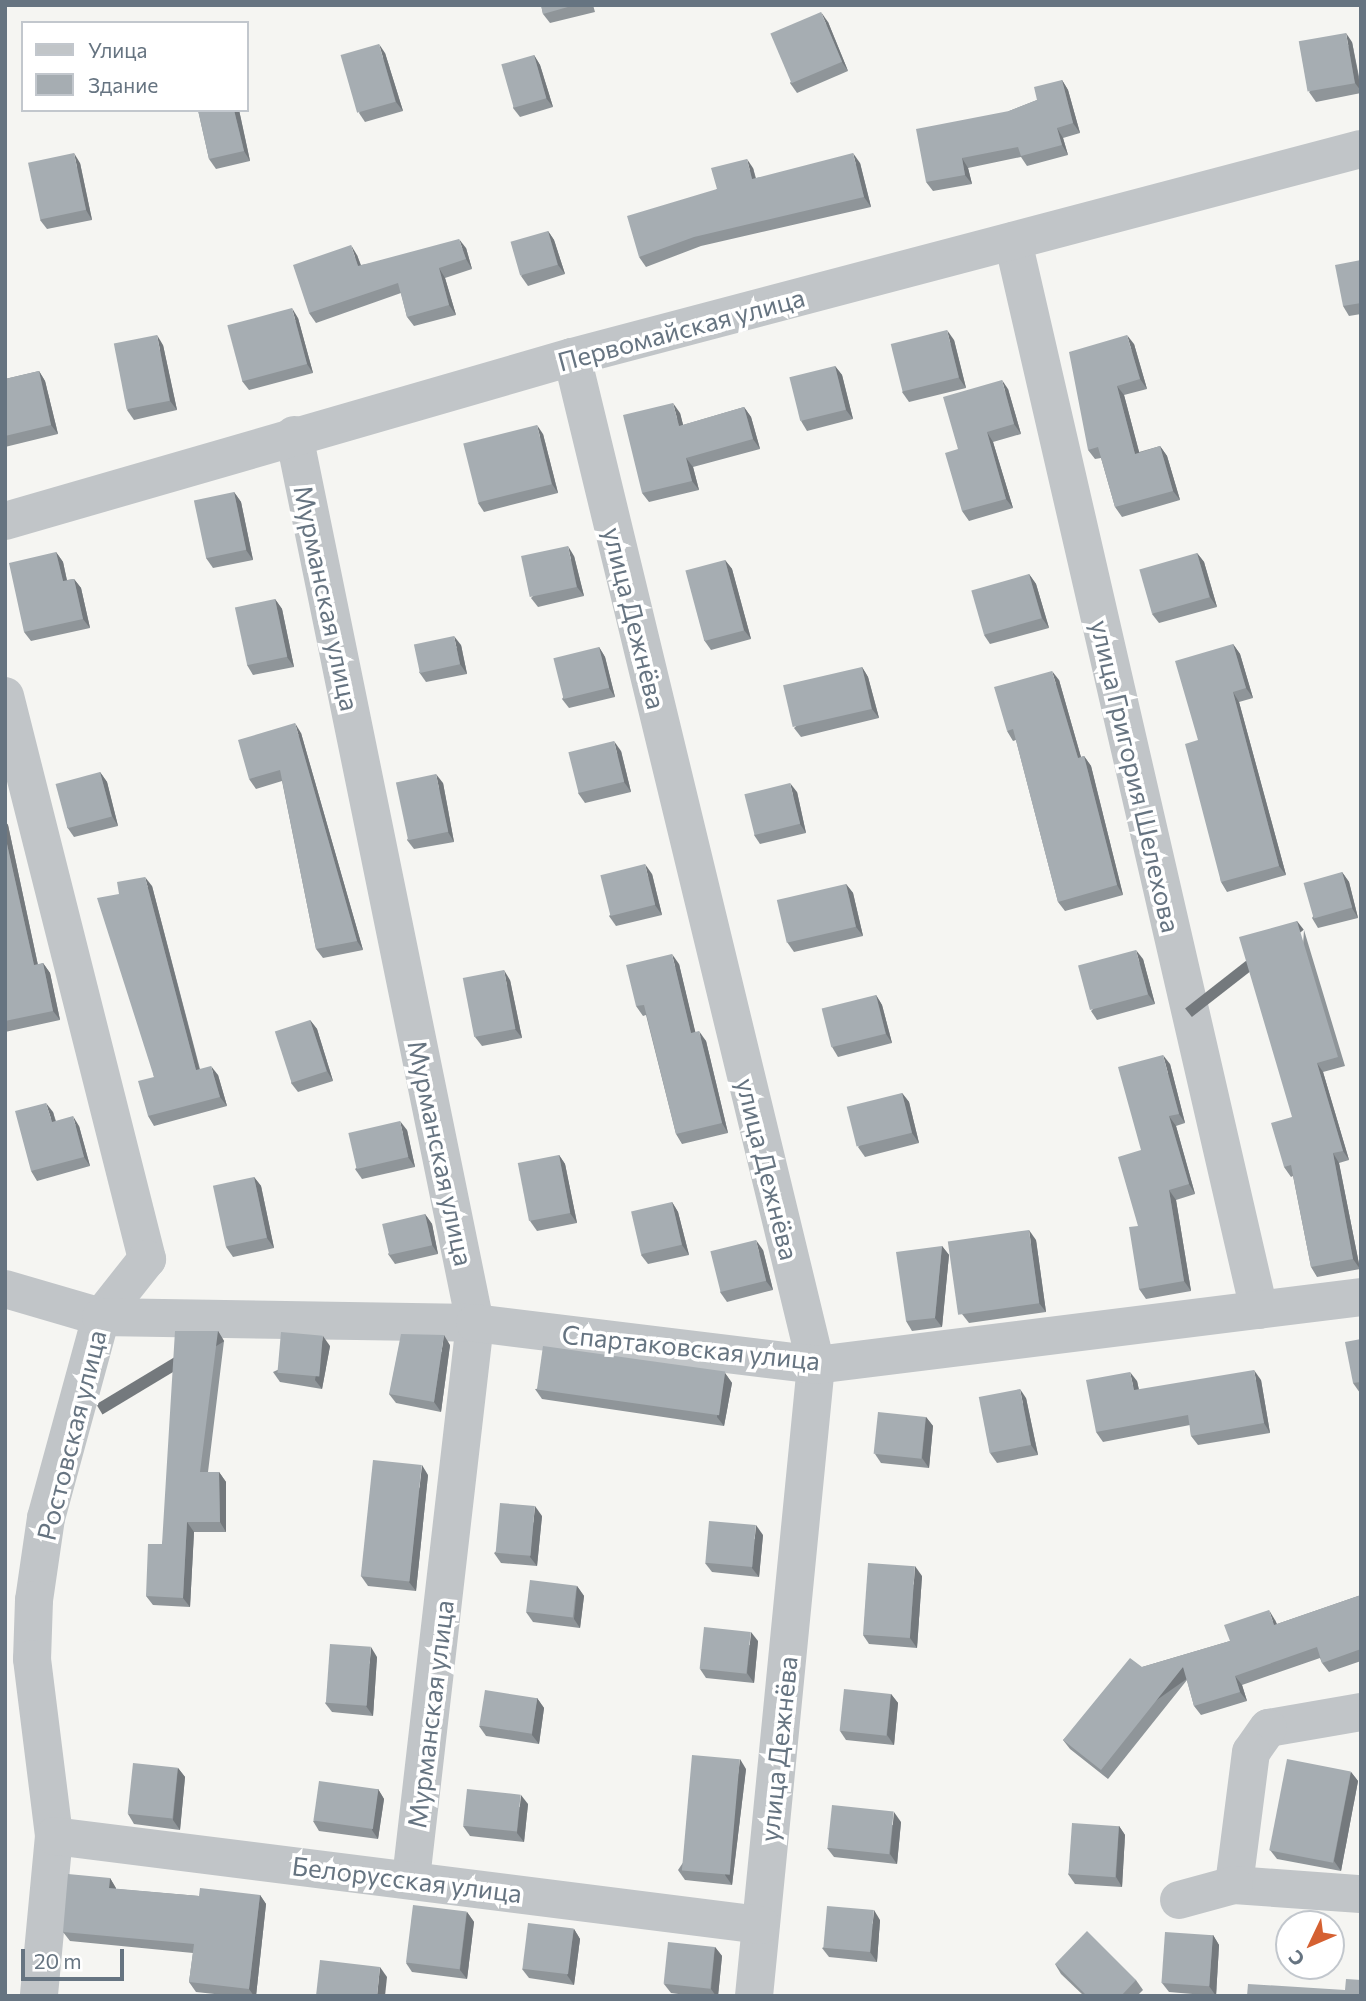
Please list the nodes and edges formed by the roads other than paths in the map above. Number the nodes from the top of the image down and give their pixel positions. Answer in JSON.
{"nodes":[{"id":1,"x":1361,"y":149,"type":"edge"},
{"id":2,"x":1013,"y":241,"type":"junction"},
{"id":3,"x":572,"y":357,"type":"junction"},
{"id":4,"x":294,"y":435,"type":"junction"},
{"id":5,"x":5,"y":521,"type":"edge"},
{"id":6,"x":5,"y":696,"type":"edge"},
{"id":7,"x":5,"y":1289,"type":"edge"},
{"id":8,"x":1361,"y":1297,"type":"edge"},
{"id":9,"x":1259,"y":1310,"type":"junction"},
{"id":10,"x":101,"y":1317,"type":"junction"},
{"id":11,"x":475,"y":1323,"type":"junction"},
{"id":12,"x":816,"y":1365,"type":"junction"},
{"id":13,"x":1361,"y":1712,"type":"edge"},
{"id":14,"x":54,"y":1836,"type":"junction"},
{"id":15,"x":411,"y":1879,"type":"junction"},
{"id":16,"x":1234,"y":1885,"type":"junction"},
{"id":17,"x":1361,"y":1894,"type":"edge"},
{"id":18,"x":1180,"y":1900,"type":"dead end"},
{"id":19,"x":760,"y":1925,"type":"junction"},
{"id":20,"x":39,"y":1996,"type":"edge"},
{"id":21,"x":754,"y":1996,"type":"edge"}],
"edges":[{"from":1,"to":2,"type":"street","name":"Первомайская улица"},
{"from":2,"to":3,"type":"street","name":"Первомайская улица"},
{"from":2,"to":9,"type":"street","name":"улица Григория Шелехова"},
{"from":3,"to":4,"type":"street","name":"Первомайская улица"},
{"from":3,"to":12,"type":"street","name":"улица Дежнёва"},
{"from":4,"to":5,"type":"street","name":"Первомайская улица"},
{"from":4,"to":11,"type":"street","name":"Мурманская улица"},
{"from":6,"to":10,"type":"street","name":"Ростовская улица"},
{"from":7,"to":10,"type":"street","name":"Спартаковская улица"},
{"from":8,"to":9,"type":"street","name":"Спартаковская улица"},
{"from":9,"to":12,"type":"street","name":"Спартаковская улица"},
{"from":10,"to":11,"type":"street","name":"Спартаковская улица"},
{"from":10,"to":14,"type":"street","name":"Ростовская улица"},
{"from":11,"to":12,"type":"street","name":"Спартаковская улица"},
{"from":11,"to":15,"type":"street","name":"Мурманская улица"},
{"from":12,"to":19,"type":"street","name":"улица Дежнёва"},
{"from":13,"to":16,"type":"street"},
{"from":14,"to":15,"type":"street","name":"Белорусская улица"},
{"from":14,"to":20,"type":"street","name":"Ростовская улица"},
{"from":15,"to":19,"type":"street","name":"Белорусская улица"},
{"from":16,"to":17,"type":"street"},
{"from":16,"to":18,"type":"street"},
{"from":19,"to":21,"type":"street","name":"улица Дежнёва"}]}
